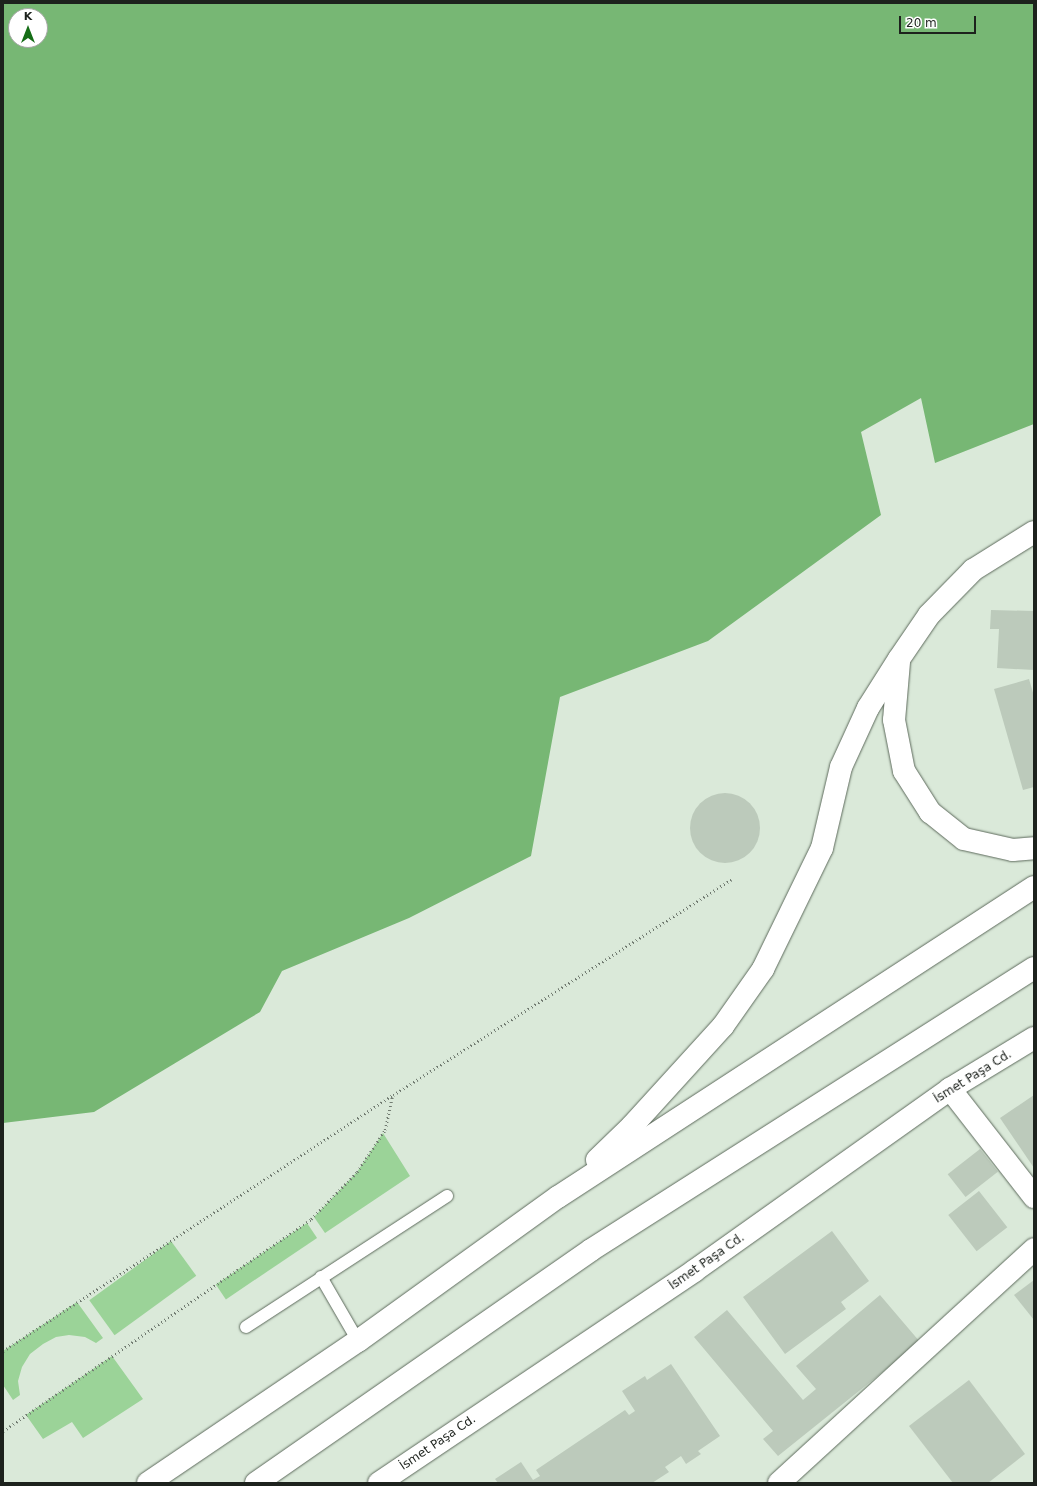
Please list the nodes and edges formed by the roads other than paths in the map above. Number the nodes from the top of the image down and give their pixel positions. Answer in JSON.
{"nodes":[{"id":1,"x":1034,"y":532,"type":"edge"},
{"id":2,"x":899,"y":659,"type":"junction"},
{"id":3,"x":1034,"y":848,"type":"edge"},
{"id":4,"x":1034,"y":887,"type":"edge"},
{"id":5,"x":1034,"y":968,"type":"edge"},
{"id":6,"x":1034,"y":1038,"type":"edge"},
{"id":7,"x":950,"y":1090,"type":"junction"},
{"id":8,"x":447,"y":1196,"type":"dead end"},
{"id":9,"x":558,"y":1197,"type":"junction"},
{"id":10,"x":1034,"y":1197,"type":"edge"},
{"id":11,"x":1034,"y":1249,"type":"edge"},
{"id":12,"x":321,"y":1278,"type":"junction"},
{"id":13,"x":246,"y":1327,"type":"dead end"},
{"id":14,"x":358,"y":1341,"type":"junction"},
{"id":15,"x":148,"y":1483,"type":"edge"},
{"id":16,"x":256,"y":1483,"type":"edge"},
{"id":17,"x":379,"y":1483,"type":"edge"},
{"id":18,"x":779,"y":1483,"type":"edge"}],
"edges":[{"from":1,"to":2,"type":"main road"},
{"from":2,"to":3,"type":"main road"},
{"from":2,"to":9,"type":"main road"},
{"from":4,"to":9,"type":"main road"},
{"from":5,"to":16,"type":"main road"},
{"from":6,"to":7,"type":"main road","name":"İsmet Paşa Cd."},
{"from":7,"to":10,"type":"main road"},
{"from":7,"to":17,"type":"main road","name":"İsmet Paşa Cd."},
{"from":8,"to":12,"type":"lane"},
{"from":9,"to":14,"type":"main road"},
{"from":11,"to":18,"type":"main road"},
{"from":12,"to":13,"type":"lane"},
{"from":12,"to":14,"type":"lane"},
{"from":14,"to":15,"type":"main road"}]}
